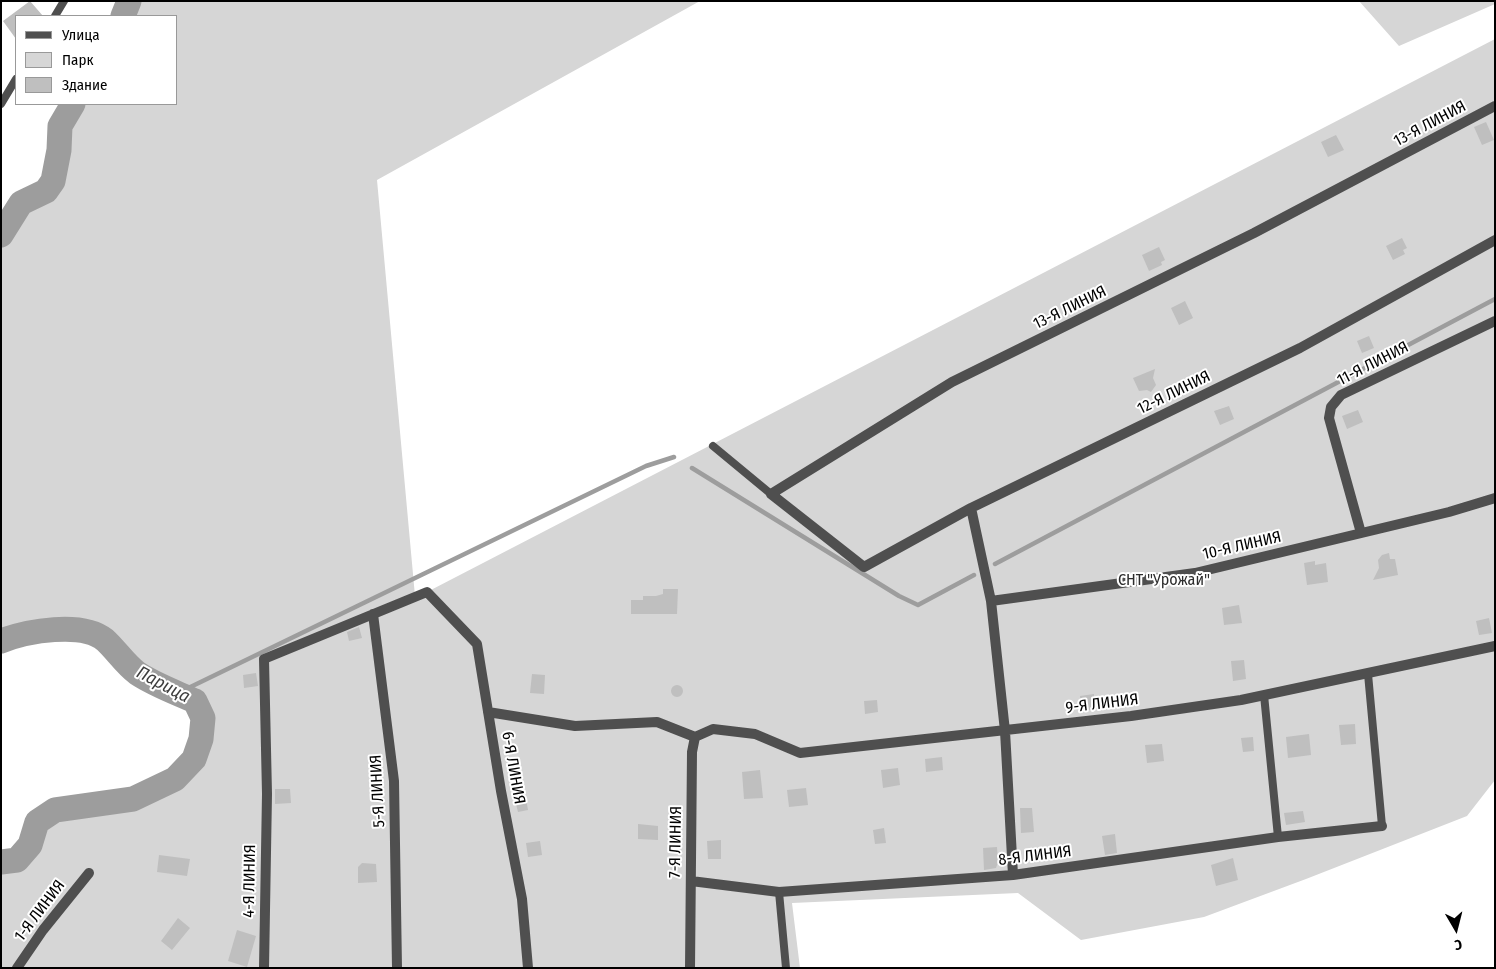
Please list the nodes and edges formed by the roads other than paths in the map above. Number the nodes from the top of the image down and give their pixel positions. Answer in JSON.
{"nodes":[{"id":1,"x":64,"y":1,"type":"edge"},
{"id":2,"x":56,"y":15,"type":"edge"},
{"id":3,"x":15,"y":81,"type":"edge"},
{"id":4,"x":1,"y":104,"type":"edge"},
{"id":5,"x":1495,"y":106,"type":"edge"},
{"id":6,"x":1495,"y":240,"type":"edge"},
{"id":7,"x":1495,"y":321,"type":"edge"},
{"id":8,"x":713,"y":446,"type":"dead end"},
{"id":9,"x":771,"y":494,"type":"junction"},
{"id":10,"x":1495,"y":498,"type":"edge"},
{"id":11,"x":972,"y":508,"type":"junction"},
{"id":12,"x":1361,"y":533,"type":"junction"},
{"id":13,"x":991,"y":601,"type":"junction"},
{"id":14,"x":374,"y":614,"type":"junction"},
{"id":15,"x":1495,"y":646,"type":"edge"},
{"id":16,"x":1368,"y":674,"type":"junction"},
{"id":17,"x":1264,"y":695,"type":"junction"},
{"id":18,"x":488,"y":712,"type":"junction"},
{"id":19,"x":1005,"y":731,"type":"junction"},
{"id":20,"x":695,"y":737,"type":"junction"},
{"id":21,"x":1382,"y":826,"type":"joint"},
{"id":22,"x":1278,"y":837,"type":"junction"},
{"id":23,"x":89,"y":873,"type":"dead end"},
{"id":24,"x":1013,"y":875,"type":"junction"},
{"id":25,"x":691,"y":881,"type":"junction"},
{"id":26,"x":779,"y":892,"type":"junction"},
{"id":27,"x":17,"y":968,"type":"edge"},
{"id":28,"x":264,"y":968,"type":"edge"},
{"id":29,"x":398,"y":968,"type":"edge"},
{"id":30,"x":528,"y":968,"type":"edge"},
{"id":31,"x":690,"y":968,"type":"edge"},
{"id":32,"x":786,"y":968,"type":"edge"}],
"edges":[{"from":1,"to":2,"type":"lane"},
{"from":3,"to":4,"type":"lane"},
{"from":5,"to":9,"type":"street","name":"13-Я ЛИНИЯ"},
{"from":6,"to":11,"type":"street","name":"12-Я ЛИНИЯ"},
{"from":7,"to":12,"type":"street","name":"11-Я ЛИНИЯ"},
{"from":8,"to":9,"type":"lane"},
{"from":9,"to":11,"type":"street","name":"12-Я ЛИНИЯ"},
{"from":10,"to":12,"type":"street","name":"10-Я ЛИНИЯ"},
{"from":11,"to":13,"type":"street"},
{"from":12,"to":13,"type":"street","name":"10-Я ЛИНИЯ"},
{"from":13,"to":19,"type":"street"},
{"from":14,"to":18,"type":"street","name":"6-Я ЛИНИЯ"},
{"from":14,"to":28,"type":"street","name":"4-Я ЛИНИЯ"},
{"from":14,"to":29,"type":"street","name":"5-Я ЛИНИЯ"},
{"from":15,"to":16,"type":"street","name":"9-Я ЛИНИЯ"},
{"from":16,"to":17,"type":"street","name":"9-Я ЛИНИЯ"},
{"from":16,"to":21,"type":"lane"},
{"from":17,"to":19,"type":"street","name":"9-Я ЛИНИЯ"},
{"from":17,"to":22,"type":"lane"},
{"from":18,"to":20,"type":"street"},
{"from":18,"to":30,"type":"street","name":"6-Я ЛИНИЯ"},
{"from":19,"to":20,"type":"street","name":"9-Я ЛИНИЯ"},
{"from":19,"to":24,"type":"street"},
{"from":20,"to":25,"type":"street","name":"7-Я ЛИНИЯ"},
{"from":21,"to":22,"type":"street","name":"8-Я ЛИНИЯ"},
{"from":22,"to":24,"type":"street","name":"8-Я ЛИНИЯ"},
{"from":23,"to":27,"type":"street","name":"1-Я ЛИНИЯ"},
{"from":24,"to":26,"type":"street","name":"8-Я ЛИНИЯ"},
{"from":25,"to":26,"type":"street","name":"8-Я ЛИНИЯ"},
{"from":25,"to":31,"type":"street","name":"7-Я ЛИНИЯ"},
{"from":26,"to":32,"type":"lane"}]}
